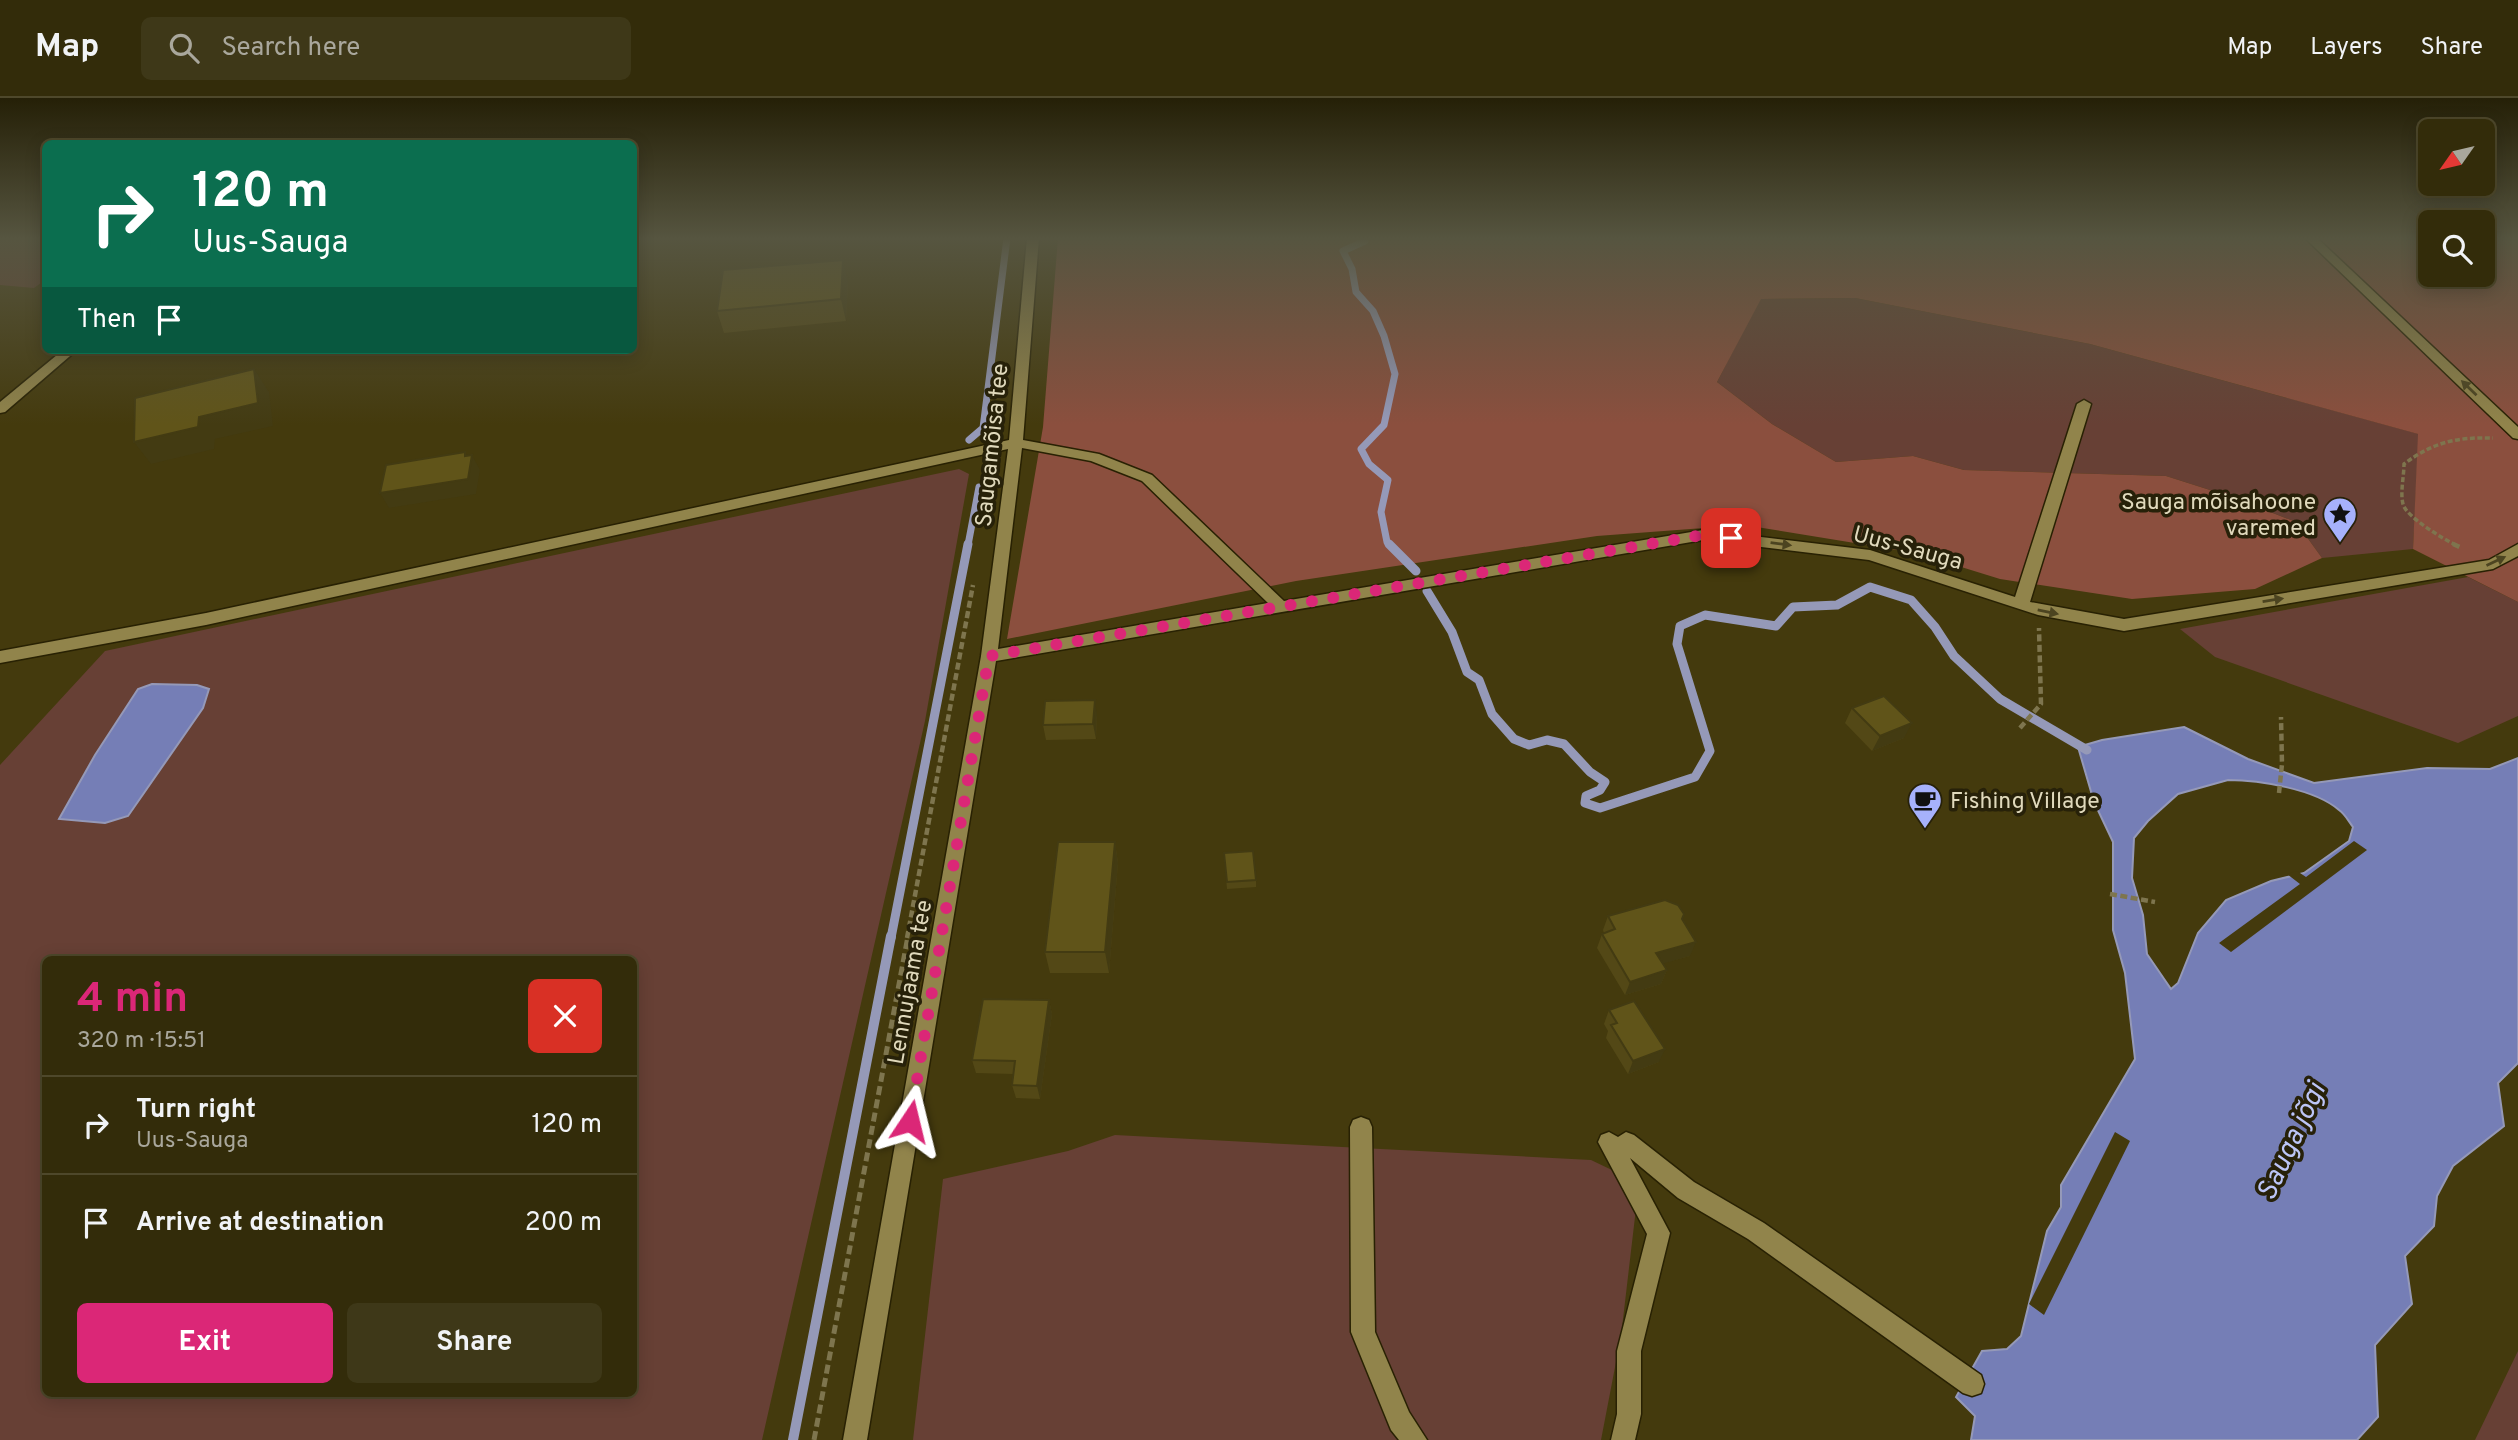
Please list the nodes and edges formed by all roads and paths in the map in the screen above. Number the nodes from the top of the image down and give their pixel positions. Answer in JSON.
{"nodes":[{"id":1,"x":1028,"y":301,"type":"edge"},
{"id":2,"x":2374,"y":301,"type":"edge"},
{"id":3,"x":66,"y":354,"type":"edge"},
{"id":4,"x":2084,"y":404,"type":"dead end"},
{"id":5,"x":0,"y":409,"type":"edge"},
{"id":6,"x":2512,"y":437,"type":"edge"},
{"id":7,"x":1016,"y":443,"type":"junction"},
{"id":8,"x":2518,"y":549,"type":"edge"},
{"id":9,"x":2496,"y":562,"type":"junction"},
{"id":10,"x":974,"y":579,"type":"dead end"},
{"id":11,"x":2021,"y":604,"type":"junction"},
{"id":12,"x":1279,"y":605,"type":"junction"},
{"id":13,"x":2038,"y":610,"type":"junction"},
{"id":14,"x":989,"y":656,"type":"junction"},
{"id":15,"x":0,"y":657,"type":"edge"},
{"id":16,"x":2281,"y":717,"type":"dead end"},
{"id":17,"x":2020,"y":728,"type":"dead end"},
{"id":18,"x":2279,"y":793,"type":"dead end"},
{"id":19,"x":2110,"y":894,"type":"dead end"},
{"id":20,"x":2155,"y":902,"type":"dead end"},
{"id":21,"x":1361,"y":1127,"type":"dead end"},
{"id":22,"x":1972,"y":1384,"type":"dead end"},
{"id":23,"x":814,"y":1440,"type":"edge"},
{"id":24,"x":855,"y":1440,"type":"edge"},
{"id":25,"x":1415,"y":1440,"type":"edge"},
{"id":26,"x":1623,"y":1440,"type":"edge"}],
"edges":[{"from":1,"to":7,"type":"street","name":"Saugamõisa tee"},
{"from":6,"to":2,"type":"street","one_way":true},
{"from":3,"to":5,"type":"street"},
{"from":4,"to":11,"type":"street"},
{"from":6,"to":9,"type":"path"},
{"from":7,"to":12,"type":"street"},
{"from":7,"to":14,"type":"street","name":"Saugamõisa tee"},
{"from":7,"to":15,"type":"street"},
{"from":9,"to":8,"type":"street","name":"Uus-Sauga","one_way":true},
{"from":13,"to":9,"type":"street","name":"Uus-Sauga","one_way":true},
{"from":10,"to":23,"type":"path"},
{"from":12,"to":11,"type":"street","name":"Uus-Sauga","one_way":true},
{"from":11,"to":13,"type":"street","name":"Uus-Sauga"},
{"from":12,"to":14,"type":"street","name":"Uus-Sauga"},
{"from":13,"to":17,"type":"path"},
{"from":14,"to":24,"type":"street","name":"Lennujaama tee"},
{"from":16,"to":18,"type":"path"},
{"from":19,"to":20,"type":"path"},
{"from":21,"to":25,"type":"street"},
{"from":22,"to":26,"type":"street"}]}
